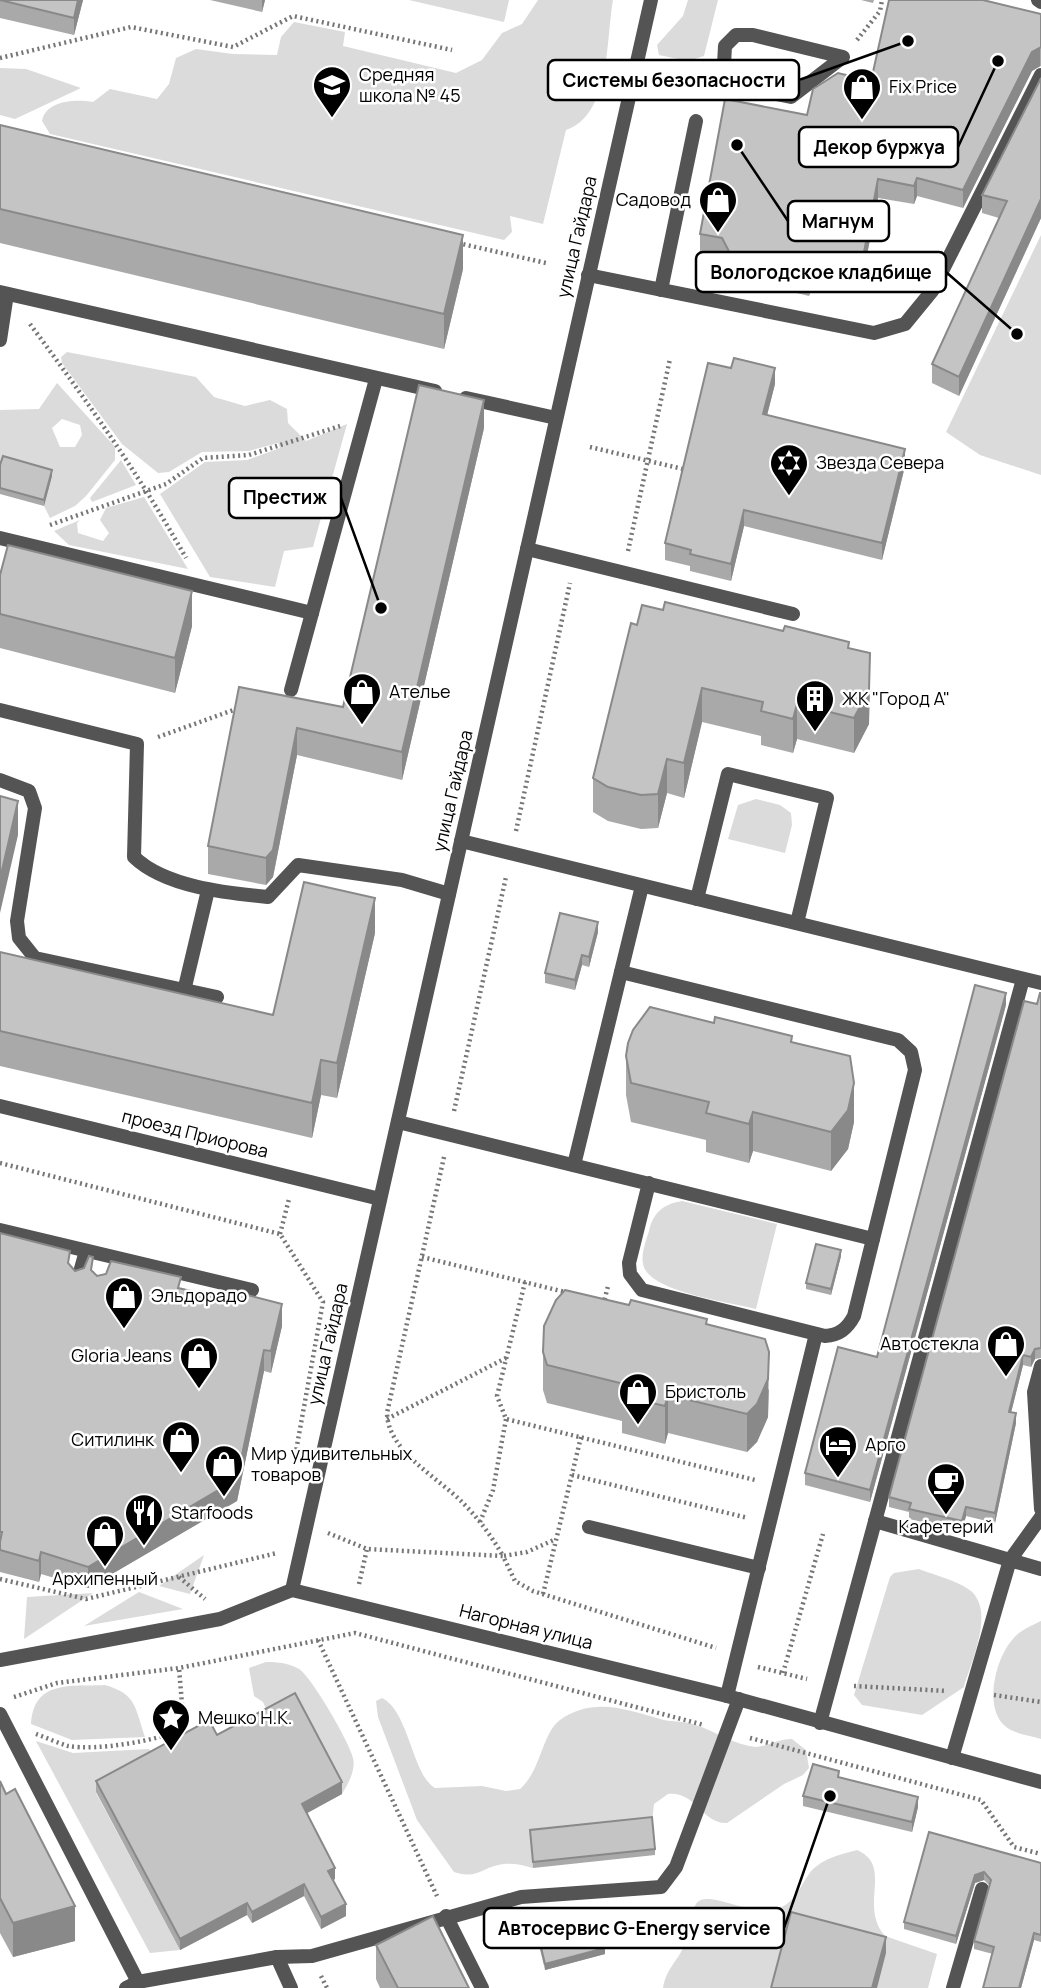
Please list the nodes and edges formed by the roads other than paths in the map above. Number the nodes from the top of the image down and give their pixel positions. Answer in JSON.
{"nodes":[{"id":1,"x":650,"y":0,"type":"edge"},
{"id":2,"x":636,"y":65,"type":"junction"},
{"id":3,"x":1041,"y":75,"type":"edge"},
{"id":4,"x":723,"y":83,"type":"junction"},
{"id":5,"x":696,"y":121,"type":"dead end"},
{"id":6,"x":589,"y":275,"type":"junction"},
{"id":7,"x":662,"y":290,"type":"junction"},
{"id":8,"x":4,"y":293,"type":"edge"},
{"id":9,"x":0,"y":340,"type":"edge"},
{"id":10,"x":376,"y":379,"type":"junction"},
{"id":11,"x":556,"y":418,"type":"junction"},
{"id":12,"x":0,"y":538,"type":"edge"},
{"id":13,"x":527,"y":549,"type":"junction"},
{"id":14,"x":312,"y":613,"type":"junction"},
{"id":15,"x":793,"y":614,"type":"dead end"},
{"id":16,"x":291,"y":690,"type":"dead end"},
{"id":17,"x":0,"y":710,"type":"edge"},
{"id":18,"x":0,"y":780,"type":"edge"},
{"id":19,"x":461,"y":841,"type":"junction"},
{"id":20,"x":642,"y":886,"type":"junction"},
{"id":21,"x":208,"y":890,"type":"junction"},
{"id":22,"x":449,"y":894,"type":"junction"},
{"id":23,"x":697,"y":899,"type":"junction"},
{"id":24,"x":797,"y":923,"type":"junction"},
{"id":25,"x":621,"y":972,"type":"junction"},
{"id":26,"x":1023,"y":979,"type":"junction"},
{"id":27,"x":1041,"y":984,"type":"edge"},
{"id":28,"x":184,"y":991,"type":"junction"},
{"id":29,"x":217,"y":997,"type":"dead end"},
{"id":30,"x":0,"y":1106,"type":"edge"},
{"id":31,"x":398,"y":1122,"type":"junction"},
{"id":32,"x":574,"y":1165,"type":"junction"},
{"id":33,"x":649,"y":1183,"type":"junction"},
{"id":34,"x":380,"y":1199,"type":"junction"},
{"id":35,"x":0,"y":1230,"type":"edge"},
{"id":36,"x":873,"y":1239,"type":"junction"},
{"id":37,"x":86,"y":1251,"type":"junction"},
{"id":38,"x":78,"y":1283,"type":"edge"},
{"id":39,"x":252,"y":1290,"type":"dead end"},
{"id":40,"x":816,"y":1334,"type":"junction"},
{"id":41,"x":1041,"y":1366,"type":"edge"},
{"id":42,"x":1041,"y":1509,"type":"edge"},
{"id":43,"x":1041,"y":1517,"type":"edge"},
{"id":44,"x":875,"y":1521,"type":"junction"},
{"id":45,"x":589,"y":1527,"type":"dead end"},
{"id":46,"x":1010,"y":1560,"type":"junction"},
{"id":47,"x":759,"y":1568,"type":"junction"},
{"id":48,"x":1041,"y":1569,"type":"edge"},
{"id":49,"x":292,"y":1590,"type":"junction"},
{"id":50,"x":0,"y":1660,"type":"edge"},
{"id":51,"x":733,"y":1697,"type":"junction"},
{"id":52,"x":3,"y":1719,"type":"edge"},
{"id":53,"x":820,"y":1723,"type":"junction"},
{"id":54,"x":952,"y":1758,"type":"junction"},
{"id":55,"x":1041,"y":1782,"type":"edge"},
{"id":56,"x":982,"y":1889,"type":"dead end"},
{"id":57,"x":446,"y":1916,"type":"junction"},
{"id":58,"x":277,"y":1957,"type":"junction"},
{"id":59,"x":132,"y":1985,"type":"edge"},
{"id":60,"x":291,"y":1988,"type":"edge"},
{"id":61,"x":482,"y":1988,"type":"edge"},
{"id":62,"x":953,"y":1988,"type":"edge"}],
"edges":[{"from":1,"to":2,"type":"street","name":"улица Гайдара"},
{"from":2,"to":4,"type":"street"},
{"from":2,"to":6,"type":"street","name":"улица Гайдара"},
{"from":3,"to":7,"type":"street"},
{"from":4,"to":4,"type":"street"},
{"from":5,"to":7,"type":"street"},
{"from":6,"to":7,"type":"street"},
{"from":6,"to":11,"type":"street","name":"улица Гайдара"},
{"from":8,"to":9,"type":"street"},
{"from":8,"to":10,"type":"street"},
{"from":10,"to":11,"type":"street"},
{"from":10,"to":14,"type":"street"},
{"from":11,"to":13,"type":"street","name":"улица Гайдара"},
{"from":12,"to":14,"type":"street"},
{"from":13,"to":15,"type":"street"},
{"from":13,"to":19,"type":"street","name":"улица Гайдара"},
{"from":14,"to":16,"type":"street"},
{"from":17,"to":21,"type":"street"},
{"from":18,"to":28,"type":"street"},
{"from":19,"to":20,"type":"street"},
{"from":19,"to":22,"type":"street","name":"улица Гайдара"},
{"from":20,"to":23,"type":"street"},
{"from":20,"to":25,"type":"street"},
{"from":21,"to":22,"type":"street"},
{"from":21,"to":28,"type":"street"},
{"from":22,"to":31,"type":"street","name":"улица Гайдара"},
{"from":23,"to":24,"type":"street"},
{"from":23,"to":24,"type":"street"},
{"from":24,"to":26,"type":"street"},
{"from":25,"to":32,"type":"street"},
{"from":25,"to":36,"type":"street"},
{"from":26,"to":27,"type":"street"},
{"from":26,"to":44,"type":"street"},
{"from":28,"to":29,"type":"street"},
{"from":30,"to":34,"type":"street","name":"проезд Приорова"},
{"from":31,"to":32,"type":"street"},
{"from":31,"to":34,"type":"street","name":"улица Гайдара"},
{"from":32,"to":33,"type":"street"},
{"from":33,"to":36,"type":"street"},
{"from":33,"to":40,"type":"street"},
{"from":34,"to":49,"type":"street","name":"улица Гайдара"},
{"from":35,"to":37,"type":"street"},
{"from":36,"to":40,"type":"street"},
{"from":37,"to":38,"type":"street"},
{"from":37,"to":39,"type":"street"},
{"from":40,"to":47,"type":"street"},
{"from":41,"to":42,"type":"street"},
{"from":43,"to":46,"type":"street"},
{"from":44,"to":46,"type":"street"},
{"from":44,"to":53,"type":"street"},
{"from":45,"to":47,"type":"street"},
{"from":46,"to":48,"type":"street"},
{"from":46,"to":54,"type":"street"},
{"from":47,"to":51,"type":"street"},
{"from":49,"to":50,"type":"street"},
{"from":49,"to":51,"type":"street","name":"Нагорная улица"},
{"from":51,"to":53,"type":"street","name":"Нагорная улица"},
{"from":51,"to":57,"type":"street"},
{"from":52,"to":59,"type":"street"},
{"from":53,"to":54,"type":"street","name":"Нагорная улица"},
{"from":54,"to":55,"type":"street","name":"Нагорная улица"},
{"from":56,"to":62,"type":"street"},
{"from":57,"to":58,"type":"street"},
{"from":57,"to":61,"type":"street"},
{"from":58,"to":59,"type":"street"},
{"from":58,"to":60,"type":"street"}]}
